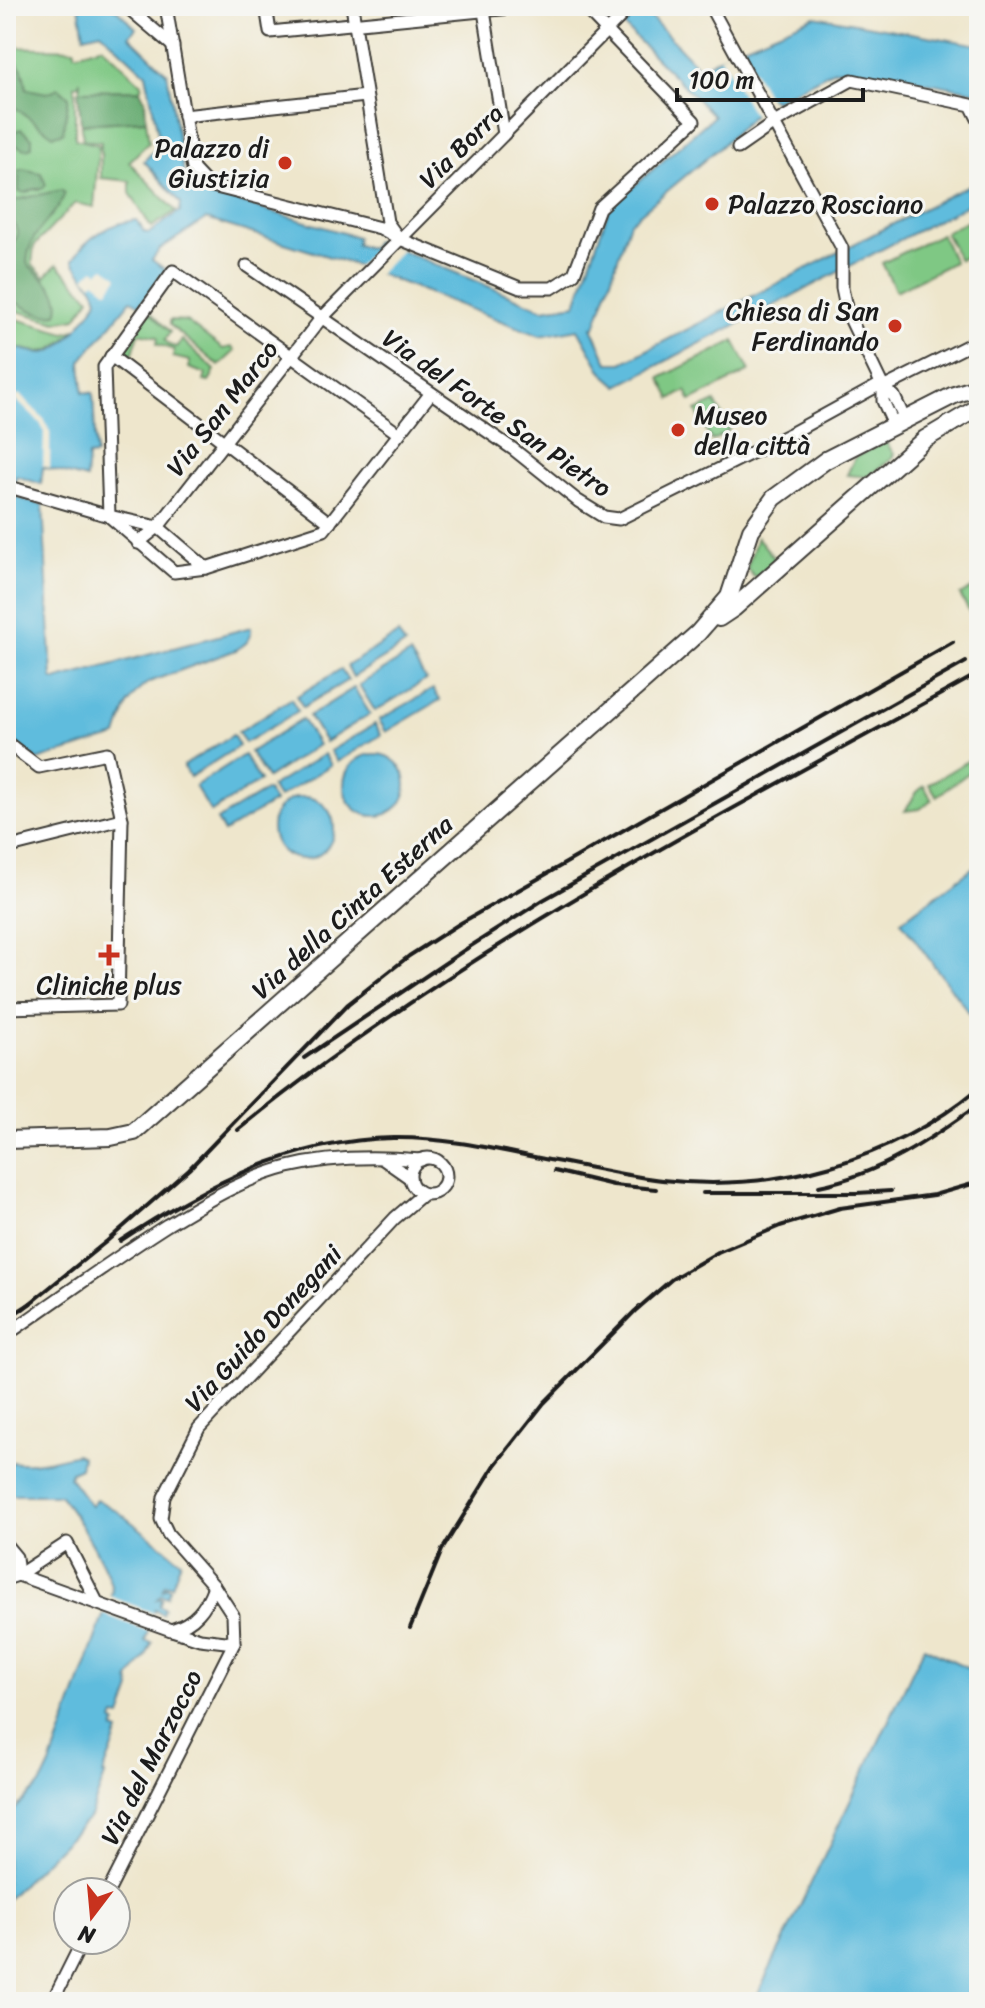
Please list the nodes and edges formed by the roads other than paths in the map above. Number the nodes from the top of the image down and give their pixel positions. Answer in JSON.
{"nodes":[{"id":1,"x":126,"y":6,"type":"edge"},
{"id":2,"x":166,"y":6,"type":"edge"},
{"id":3,"x":266,"y":6,"type":"edge"},
{"id":4,"x":352,"y":6,"type":"edge"},
{"id":5,"x":531,"y":6,"type":"edge"},
{"id":6,"x":583,"y":6,"type":"edge"},
{"id":7,"x":631,"y":6,"type":"edge"},
{"id":8,"x":710,"y":6,"type":"edge"},
{"id":9,"x":484,"y":11,"type":"junction"},
{"id":10,"x":355,"y":23,"type":"junction"},
{"id":11,"x":611,"y":26,"type":"junction"},
{"id":12,"x":173,"y":46,"type":"junction"},
{"id":13,"x":366,"y":96,"type":"junction"},
{"id":14,"x":184,"y":116,"type":"junction"},
{"id":15,"x":979,"y":121,"type":"edge"},
{"id":16,"x":774,"y":123,"type":"junction"},
{"id":17,"x":504,"y":134,"type":"junction"},
{"id":18,"x":738,"y":148,"type":"dead end"},
{"id":19,"x":397,"y":243,"type":"junction"},
{"id":20,"x":247,"y":266,"type":"dead end"},
{"id":21,"x":322,"y":317,"type":"junction"},
{"id":22,"x":979,"y":340,"type":"edge"},
{"id":23,"x":111,"y":356,"type":"junction"},
{"id":24,"x":290,"y":356,"type":"junction"},
{"id":25,"x":979,"y":384,"type":"edge"},
{"id":26,"x":882,"y":386,"type":"junction"},
{"id":27,"x":431,"y":393,"type":"junction"},
{"id":28,"x":979,"y":407,"type":"edge"},
{"id":29,"x":900,"y":422,"type":"junction"},
{"id":30,"x":399,"y":434,"type":"junction"},
{"id":31,"x":224,"y":441,"type":"junction"},
{"id":32,"x":6,"y":486,"type":"edge"},
{"id":33,"x":109,"y":516,"type":"junction"},
{"id":34,"x":330,"y":523,"type":"junction"},
{"id":35,"x":158,"y":527,"type":"junction"},
{"id":36,"x":138,"y":543,"type":"junction"},
{"id":37,"x":206,"y":568,"type":"junction"},
{"id":38,"x":738,"y":568,"type":"junction"},
{"id":39,"x":760,"y":585,"type":"junction"},
{"id":40,"x":698,"y":633,"type":"junction"},
{"id":41,"x":6,"y":742,"type":"edge"},
{"id":42,"x":122,"y":819,"type":"junction"},
{"id":43,"x":6,"y":848,"type":"edge"},
{"id":44,"x":6,"y":1008,"type":"edge"},
{"id":45,"x":6,"y":1140,"type":"edge"},
{"id":46,"x":378,"y":1158,"type":"junction"},
{"id":47,"x":421,"y":1160,"type":"junction"},
{"id":48,"x":410,"y":1178,"type":"junction"},
{"id":49,"x":423,"y":1194,"type":"junction"},
{"id":50,"x":6,"y":1335,"type":"edge"},
{"id":51,"x":6,"y":1545,"type":"edge"},
{"id":52,"x":12,"y":1577,"type":"edge"},
{"id":53,"x":214,"y":1586,"type":"junction"},
{"id":54,"x":97,"y":1602,"type":"junction"},
{"id":55,"x":171,"y":1630,"type":"junction"},
{"id":56,"x":234,"y":1643,"type":"junction"},
{"id":57,"x":116,"y":1876,"type":"edge"},
{"id":58,"x":75,"y":1956,"type":"edge"},
{"id":59,"x":52,"y":2002,"type":"edge"}],
"edges":[{"from":1,"to":12,"type":"street"},
{"from":2,"to":12,"type":"street"},
{"from":3,"to":10,"type":"street"},
{"from":4,"to":10,"type":"street"},
{"from":5,"to":9,"type":"street"},
{"from":6,"to":11,"type":"street"},
{"from":7,"to":11,"type":"street","name":"Via Borra"},
{"from":8,"to":16,"type":"street"},
{"from":9,"to":10,"type":"street"},
{"from":9,"to":17,"type":"street"},
{"from":10,"to":13,"type":"street"},
{"from":11,"to":17,"type":"street","name":"Via Borra"},
{"from":11,"to":19,"type":"street"},
{"from":12,"to":14,"type":"street"},
{"from":13,"to":14,"type":"street"},
{"from":13,"to":19,"type":"street"},
{"from":14,"to":19,"type":"street"},
{"from":15,"to":16,"type":"street"},
{"from":16,"to":18,"type":"street"},
{"from":16,"to":26,"type":"street"},
{"from":17,"to":19,"type":"street","name":"Via Borra"},
{"from":19,"to":21,"type":"street","name":"Via Borra"},
{"from":20,"to":21,"type":"street","name":"Via del Forte San Pietro"},
{"from":21,"to":24,"type":"street","name":"Via San Marco"},
{"from":21,"to":27,"type":"street","name":"Via del Forte San Pietro"},
{"from":22,"to":26,"type":"street"},
{"from":23,"to":24,"type":"street"},
{"from":23,"to":31,"type":"street"},
{"from":23,"to":33,"type":"street"},
{"from":24,"to":30,"type":"street"},
{"from":24,"to":31,"type":"street","name":"Via San Marco"},
{"from":25,"to":29,"type":"main road","name":"Via della Cinta Esterna"},
{"from":26,"to":27,"type":"street","name":"Via del Forte San Pietro"},
{"from":26,"to":29,"type":"street"},
{"from":27,"to":30,"type":"street"},
{"from":28,"to":39,"type":"main road","name":"Via della Cinta Esterna"},
{"from":29,"to":38,"type":"main road","name":"Via della Cinta Esterna"},
{"from":30,"to":34,"type":"street"},
{"from":31,"to":34,"type":"street"},
{"from":31,"to":35,"type":"street","name":"Via San Marco"},
{"from":32,"to":33,"type":"street"},
{"from":33,"to":35,"type":"street"},
{"from":33,"to":36,"type":"street"},
{"from":34,"to":37,"type":"street"},
{"from":35,"to":36,"type":"street","name":"Via San Marco"},
{"from":35,"to":37,"type":"street"},
{"from":36,"to":37,"type":"street"},
{"from":38,"to":39,"type":"main road"},
{"from":38,"to":40,"type":"main road","name":"Via della Cinta Esterna"},
{"from":39,"to":40,"type":"main road","name":"Via della Cinta Esterna"},
{"from":40,"to":45,"type":"main road","name":"Via della Cinta Esterna"},
{"from":41,"to":42,"type":"street"},
{"from":42,"to":43,"type":"street"},
{"from":42,"to":44,"type":"street"},
{"from":46,"to":47,"type":"street"},
{"from":46,"to":48,"type":"street"},
{"from":46,"to":50,"type":"street"},
{"from":47,"to":48,"type":"street"},
{"from":47,"to":49,"type":"street"},
{"from":48,"to":49,"type":"street"},
{"from":49,"to":53,"type":"street","name":"Via Guido Donegani"},
{"from":51,"to":52,"type":"street"},
{"from":52,"to":54,"type":"street","name":"Via del Marzocco"},
{"from":52,"to":54,"type":"street"},
{"from":53,"to":55,"type":"street","name":"Via del Marzocco"},
{"from":53,"to":56,"type":"street"},
{"from":54,"to":55,"type":"street","name":"Via del Marzocco"},
{"from":55,"to":56,"type":"street","name":"Via del Marzocco"},
{"from":56,"to":57,"type":"street","name":"Via del Marzocco"},
{"from":58,"to":59,"type":"street"}]}
